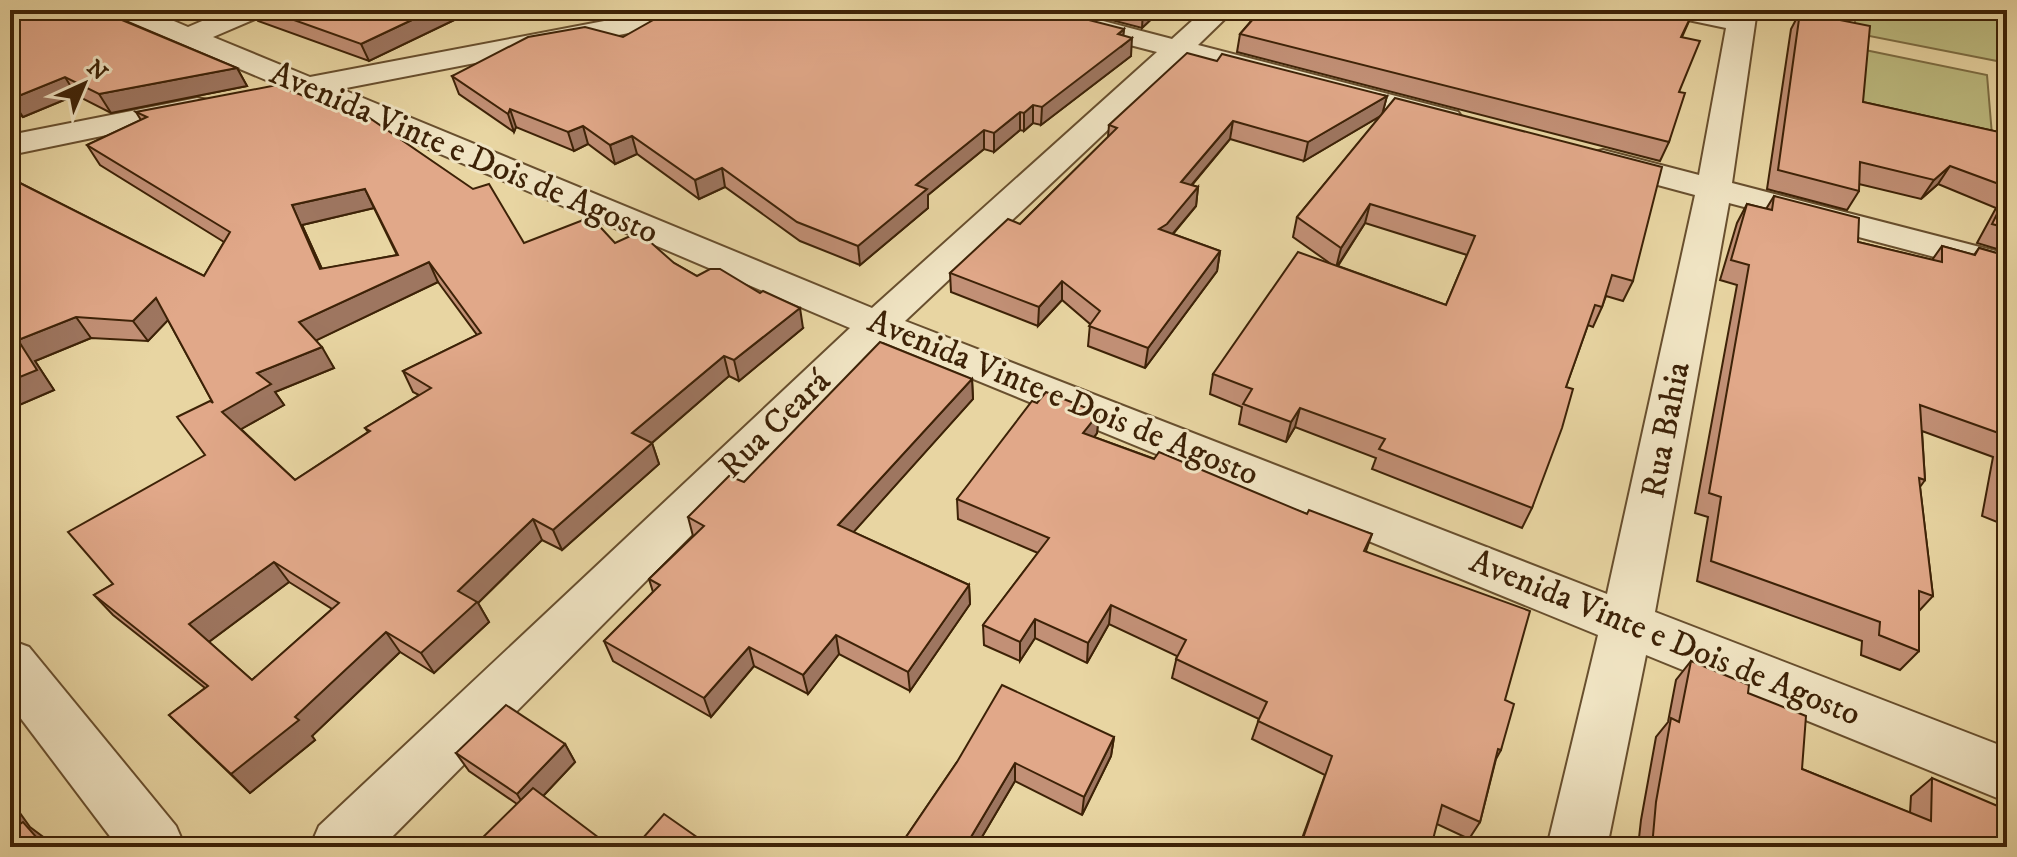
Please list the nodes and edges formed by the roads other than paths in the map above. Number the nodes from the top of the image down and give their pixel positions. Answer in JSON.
{"nodes":[{"id":1,"x":124,"y":10,"type":"edge"},
{"id":2,"x":252,"y":10,"type":"edge"},
{"id":3,"x":706,"y":10,"type":"edge"},
{"id":4,"x":1028,"y":10,"type":"edge"},
{"id":5,"x":1220,"y":10,"type":"edge"},
{"id":6,"x":1679,"y":10,"type":"edge"},
{"id":7,"x":1742,"y":16,"type":"edge"},
{"id":8,"x":188,"y":37,"type":"junction"},
{"id":9,"x":1176,"y":49,"type":"junction"},
{"id":10,"x":304,"y":87,"type":"junction"},
{"id":11,"x":257,"y":96,"type":"edge"},
{"id":12,"x":226,"y":102,"type":"edge"},
{"id":13,"x":1483,"y":129,"type":"edge"},
{"id":14,"x":10,"y":145,"type":"edge"},
{"id":15,"x":1575,"y":152,"type":"edge"},
{"id":16,"x":1714,"y":188,"type":"junction"},
{"id":17,"x":2007,"y":265,"type":"edge"},
{"id":18,"x":877,"y":325,"type":"junction"},
{"id":19,"x":1627,"y":622,"type":"junction"},
{"id":20,"x":10,"y":663,"type":"edge"},
{"id":21,"x":2007,"y":775,"type":"edge"},
{"id":22,"x":155,"y":847,"type":"edge"},
{"id":23,"x":340,"y":847,"type":"edge"},
{"id":24,"x":1577,"y":847,"type":"edge"}],
"edges":[{"from":1,"to":8,"type":"street","name":"Avenida Vinte e Dois de Agosto"},
{"from":2,"to":8,"type":"street"},
{"from":3,"to":10,"type":"street"},
{"from":4,"to":9,"type":"street"},
{"from":5,"to":9,"type":"street","name":"Rua Ceará"},
{"from":6,"to":7,"type":"street"},
{"from":7,"to":16,"type":"street","name":"Rua Bahia"},
{"from":8,"to":10,"type":"street","name":"Avenida Vinte e Dois de Agosto"},
{"from":9,"to":13,"type":"street"},
{"from":9,"to":18,"type":"street","name":"Rua Ceará"},
{"from":10,"to":11,"type":"street"},
{"from":10,"to":18,"type":"street","name":"Avenida Vinte e Dois de Agosto"},
{"from":12,"to":14,"type":"street"},
{"from":15,"to":16,"type":"street"},
{"from":16,"to":17,"type":"street"},
{"from":16,"to":19,"type":"street","name":"Rua Bahia"},
{"from":18,"to":19,"type":"street","name":"Avenida Vinte e Dois de Agosto"},
{"from":18,"to":23,"type":"street","name":"Rua Ceará"},
{"from":19,"to":21,"type":"street","name":"Avenida Vinte e Dois de Agosto"},
{"from":19,"to":24,"type":"street","name":"Rua Bahia"},
{"from":20,"to":22,"type":"street"}]}
